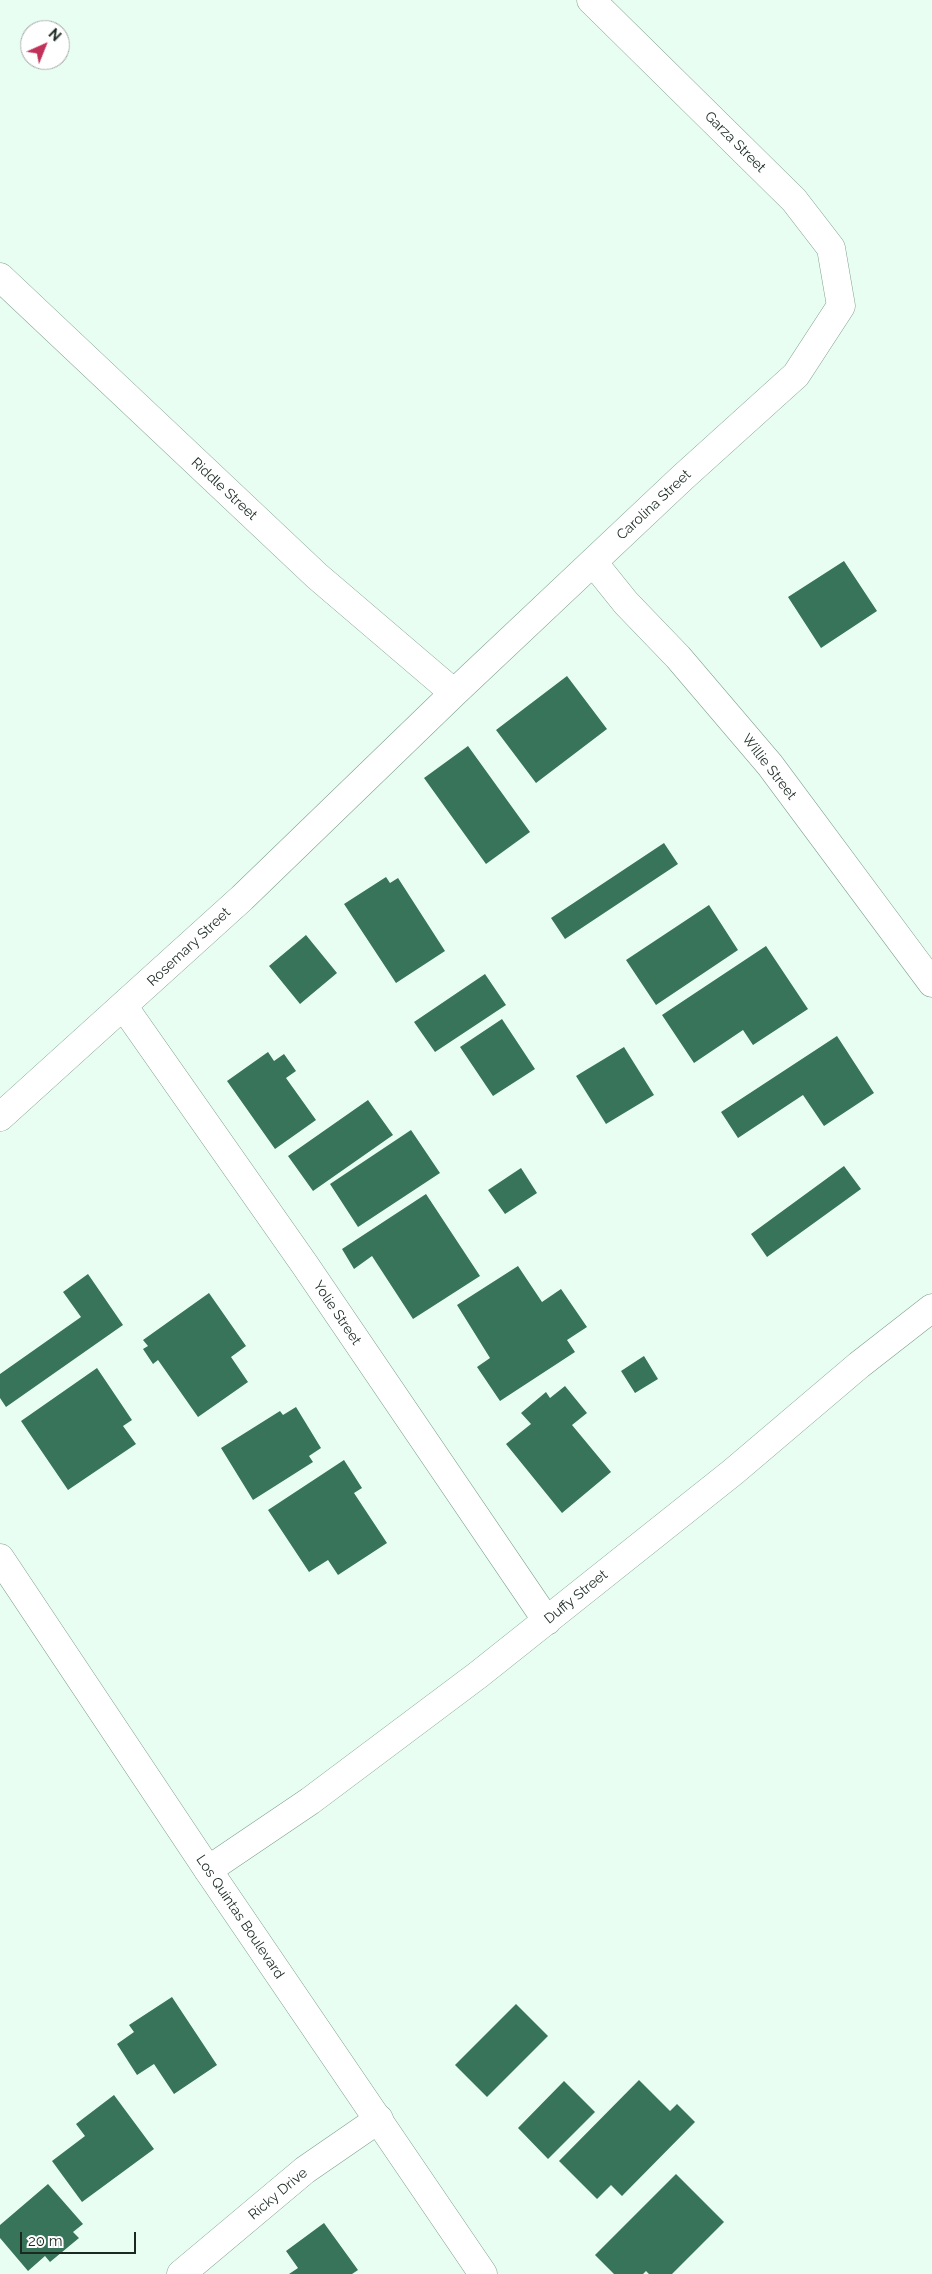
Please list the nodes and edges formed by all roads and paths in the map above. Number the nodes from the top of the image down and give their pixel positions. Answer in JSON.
{"nodes":[{"id":1,"x":591,"y":0,"type":"edge"},
{"id":2,"x":0,"y":277,"type":"edge"},
{"id":3,"x":841,"y":306,"type":"joint"},
{"id":4,"x":593,"y":562,"type":"junction"},
{"id":5,"x":454,"y":693,"type":"junction"},
{"id":6,"x":932,"y":983,"type":"edge"},
{"id":7,"x":124,"y":1007,"type":"junction"},
{"id":8,"x":0,"y":1117,"type":"edge"},
{"id":9,"x":932,"y":1308,"type":"edge"},
{"id":10,"x":0,"y":1558,"type":"edge"},
{"id":11,"x":547,"y":1621,"type":"junction"},
{"id":12,"x":208,"y":1870,"type":"junction"},
{"id":13,"x":379,"y":2119,"type":"junction"},
{"id":14,"x":181,"y":2274,"type":"edge"},
{"id":15,"x":483,"y":2274,"type":"edge"}],
"edges":[{"from":1,"to":3,"type":"street","name":"Garza Street"},
{"from":2,"to":5,"type":"street","name":"Riddle Street"},
{"from":3,"to":4,"type":"street","name":"Carolina Street"},
{"from":4,"to":5,"type":"street","name":"Carolina Street"},
{"from":4,"to":6,"type":"street","name":"Willie Street"},
{"from":5,"to":7,"type":"street","name":"Rosemary Street"},
{"from":7,"to":8,"type":"street","name":"Rosemary Street"},
{"from":7,"to":11,"type":"street","name":"Yolie Street"},
{"from":9,"to":11,"type":"street","name":"Duffy Street"},
{"from":10,"to":12,"type":"street","name":"Los Quintas Boulevard"},
{"from":11,"to":12,"type":"street","name":"Duffy Street"},
{"from":12,"to":13,"type":"street","name":"Los Quintas Boulevard"},
{"from":13,"to":14,"type":"street","name":"Ricky Drive"},
{"from":13,"to":15,"type":"street","name":"Los Quintas Boulevard"}]}
